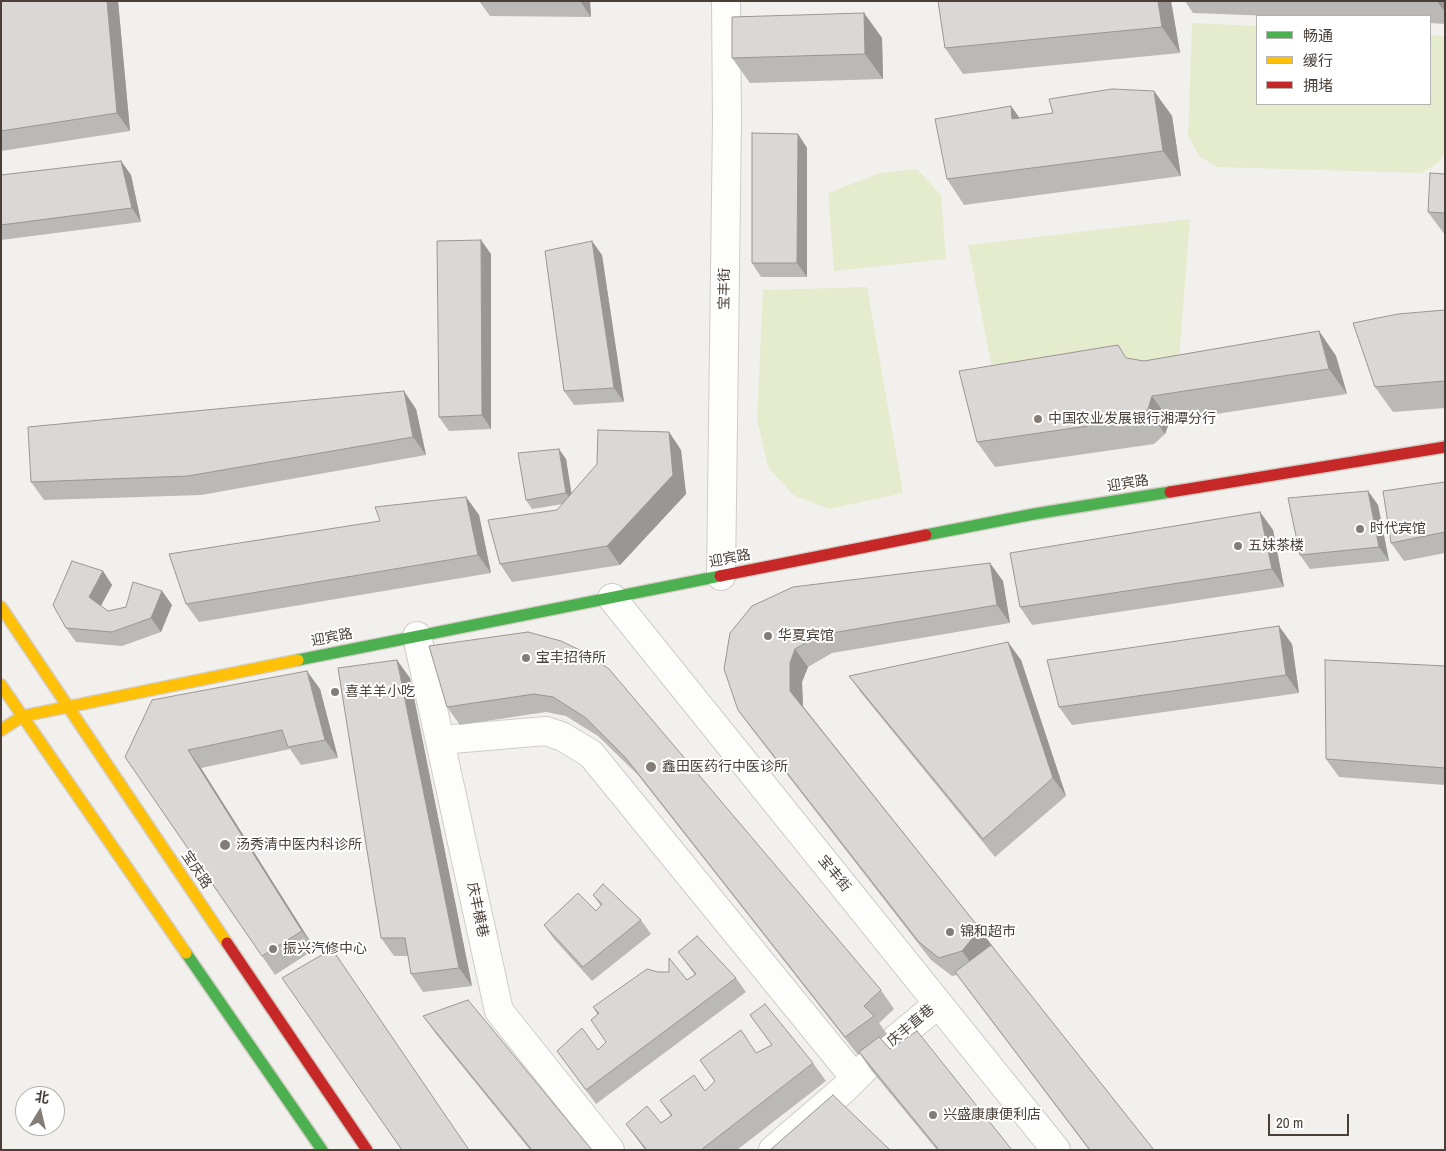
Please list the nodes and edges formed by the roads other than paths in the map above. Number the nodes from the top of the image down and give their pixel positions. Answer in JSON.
{"nodes":[{"id":1,"x":726,"y":1,"type":"edge"},
{"id":2,"x":1445,"y":447,"type":"edge"},
{"id":3,"x":721,"y":576,"type":"junction"},
{"id":4,"x":612,"y":598,"type":"junction"},
{"id":5,"x":1,"y":608,"type":"edge"},
{"id":6,"x":417,"y":636,"type":"junction"},
{"id":7,"x":1,"y":685,"type":"edge"},
{"id":8,"x":69,"y":706,"type":"junction"},
{"id":9,"x":23,"y":716,"type":"junction"},
{"id":10,"x":1,"y":730,"type":"edge"},
{"id":11,"x":440,"y":740,"type":"junction"},
{"id":12,"x":938,"y":1004,"type":"junction"},
{"id":13,"x":855,"y":1078,"type":"junction"},
{"id":14,"x":322,"y":1150,"type":"edge"},
{"id":15,"x":366,"y":1150,"type":"edge"},
{"id":16,"x":610,"y":1150,"type":"edge"},
{"id":17,"x":773,"y":1150,"type":"edge"},
{"id":18,"x":1056,"y":1150,"type":"edge"}],
"edges":[{"from":1,"to":3,"type":"street","name":"宝丰街"},
{"from":2,"to":3,"type":"street","name":"迎宾路"},
{"from":3,"to":4,"type":"street","name":"迎宾路"},
{"from":4,"to":6,"type":"street","name":"迎宾路"},
{"from":4,"to":12,"type":"street","name":"宝丰街"},
{"from":5,"to":8,"type":"street","name":"宝庆路"},
{"from":6,"to":8,"type":"street","name":"迎宾路"},
{"from":6,"to":11,"type":"street","name":"庆丰横巷"},
{"from":7,"to":9,"type":"street"},
{"from":8,"to":9,"type":"street","name":"迎宾路"},
{"from":8,"to":15,"type":"street","name":"宝庆路"},
{"from":9,"to":10,"type":"street"},
{"from":9,"to":14,"type":"street"},
{"from":11,"to":13,"type":"street"},
{"from":11,"to":16,"type":"street","name":"庆丰横巷"},
{"from":12,"to":13,"type":"street","name":"庆丰直巷"},
{"from":12,"to":18,"type":"street","name":"宝丰街"},
{"from":13,"to":17,"type":"street","name":"庆丰直巷"}]}
